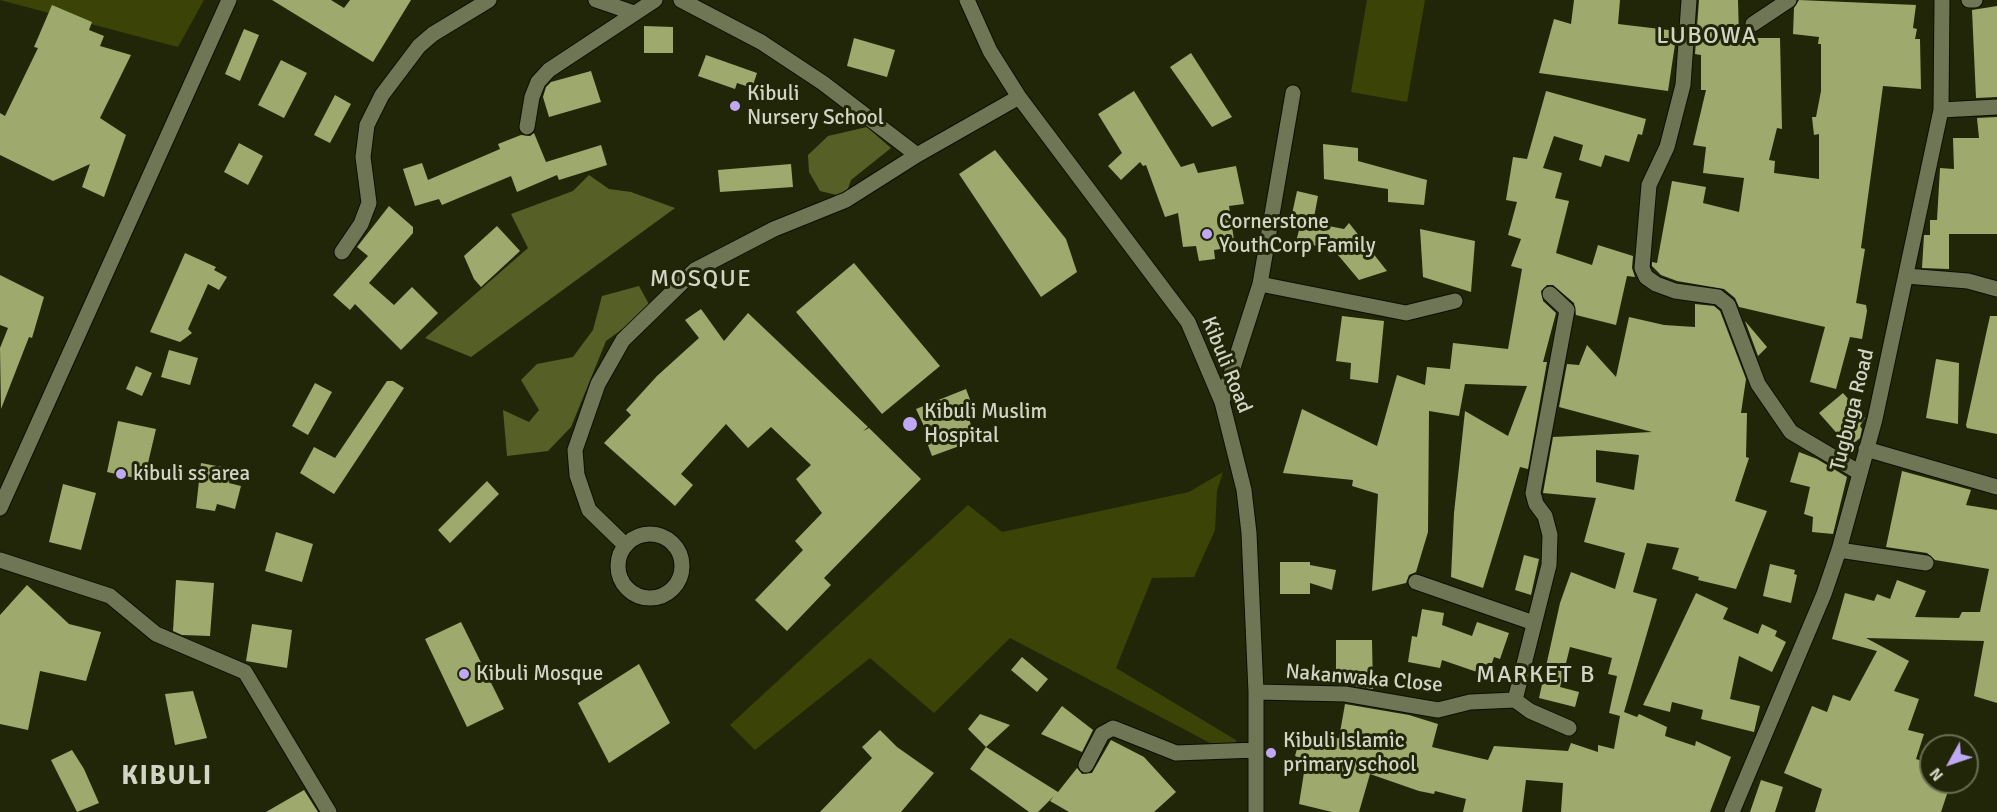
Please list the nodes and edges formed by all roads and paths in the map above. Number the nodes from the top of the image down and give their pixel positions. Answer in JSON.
{"nodes":[{"id":1,"x":229,"y":0,"type":"edge"},
{"id":2,"x":489,"y":0,"type":"edge"},
{"id":3,"x":596,"y":0,"type":"edge"},
{"id":4,"x":656,"y":0,"type":"edge"},
{"id":5,"x":681,"y":0,"type":"edge"},
{"id":6,"x":967,"y":0,"type":"edge"},
{"id":7,"x":1689,"y":0,"type":"edge"},
{"id":8,"x":1790,"y":0,"type":"edge"},
{"id":9,"x":1942,"y":0,"type":"edge"},
{"id":10,"x":1969,"y":0,"type":"edge"},
{"id":11,"x":1975,"y":0,"type":"edge"},
{"id":12,"x":634,"y":13,"type":"junction"},
{"id":13,"x":1753,"y":24,"type":"dead end"},
{"id":14,"x":1293,"y":93,"type":"dead end"},
{"id":15,"x":1019,"y":97,"type":"junction"},
{"id":16,"x":1997,"y":107,"type":"edge"},
{"id":17,"x":1941,"y":110,"type":"junction"},
{"id":18,"x":527,"y":127,"type":"dead end"},
{"id":19,"x":917,"y":155,"type":"junction"},
{"id":20,"x":342,"y":252,"type":"dead end"},
{"id":21,"x":1906,"y":276,"type":"junction"},
{"id":22,"x":1260,"y":284,"type":"junction"},
{"id":23,"x":1997,"y":289,"type":"edge"},
{"id":24,"x":1550,"y":294,"type":"dead end"},
{"id":25,"x":1455,"y":301,"type":"dead end"},
{"id":26,"x":1222,"y":402,"type":"junction"},
{"id":27,"x":1866,"y":450,"type":"junction"},
{"id":28,"x":1860,"y":473,"type":"junction"},
{"id":29,"x":1997,"y":487,"type":"edge"},
{"id":30,"x":0,"y":508,"type":"edge"},
{"id":31,"x":624,"y":544,"type":"junction"},
{"id":32,"x":1839,"y":550,"type":"junction"},
{"id":33,"x":0,"y":560,"type":"edge"},
{"id":34,"x":1926,"y":563,"type":"dead end"},
{"id":35,"x":1416,"y":582,"type":"dead end"},
{"id":36,"x":1534,"y":623,"type":"junction"},
{"id":37,"x":1256,"y":692,"type":"junction"},
{"id":38,"x":1515,"y":700,"type":"junction"},
{"id":39,"x":1569,"y":728,"type":"dead end"},
{"id":40,"x":1256,"y":750,"type":"junction"},
{"id":41,"x":1086,"y":765,"type":"dead end"},
{"id":42,"x":328,"y":812,"type":"edge"},
{"id":43,"x":1256,"y":812,"type":"edge"},
{"id":44,"x":1732,"y":812,"type":"edge"}],
"edges":[{"from":1,"to":30,"type":"street"},
{"from":2,"to":20,"type":"street"},
{"from":3,"to":12,"type":"street"},
{"from":4,"to":12,"type":"street"},
{"from":5,"to":19,"type":"street"},
{"from":6,"to":15,"type":"street","name":"Kibuli Road"},
{"from":7,"to":28,"type":"street"},
{"from":8,"to":13,"type":"street"},
{"from":9,"to":17,"type":"street","name":"Tugbuga Road"},
{"from":10,"to":11,"type":"street"},
{"from":12,"to":18,"type":"street"},
{"from":14,"to":22,"type":"street"},
{"from":15,"to":19,"type":"street"},
{"from":15,"to":26,"type":"street","name":"Kibuli Road"},
{"from":16,"to":17,"type":"street"},
{"from":17,"to":21,"type":"street","name":"Tugbuga Road"},
{"from":19,"to":31,"type":"street"},
{"from":21,"to":23,"type":"street"},
{"from":21,"to":27,"type":"street","name":"Tugbuga Road"},
{"from":22,"to":25,"type":"street"},
{"from":22,"to":26,"type":"street"},
{"from":24,"to":36,"type":"street"},
{"from":26,"to":37,"type":"street","name":"Kibuli Road"},
{"from":27,"to":28,"type":"street","name":"Tugbuga Road"},
{"from":27,"to":29,"type":"street"},
{"from":28,"to":32,"type":"street","name":"Tugbuga Road"},
{"from":31,"to":31,"type":"street"},
{"from":32,"to":34,"type":"street"},
{"from":32,"to":44,"type":"street","name":"Tugbuga Road"},
{"from":33,"to":42,"type":"street"},
{"from":35,"to":36,"type":"street"},
{"from":36,"to":38,"type":"street"},
{"from":37,"to":38,"type":"street","name":"Nakanwaka Close"},
{"from":37,"to":40,"type":"street","name":"Kibuli Road"},
{"from":38,"to":39,"type":"street"},
{"from":40,"to":41,"type":"street"},
{"from":40,"to":43,"type":"street","name":"Kibuli Road"}]}
